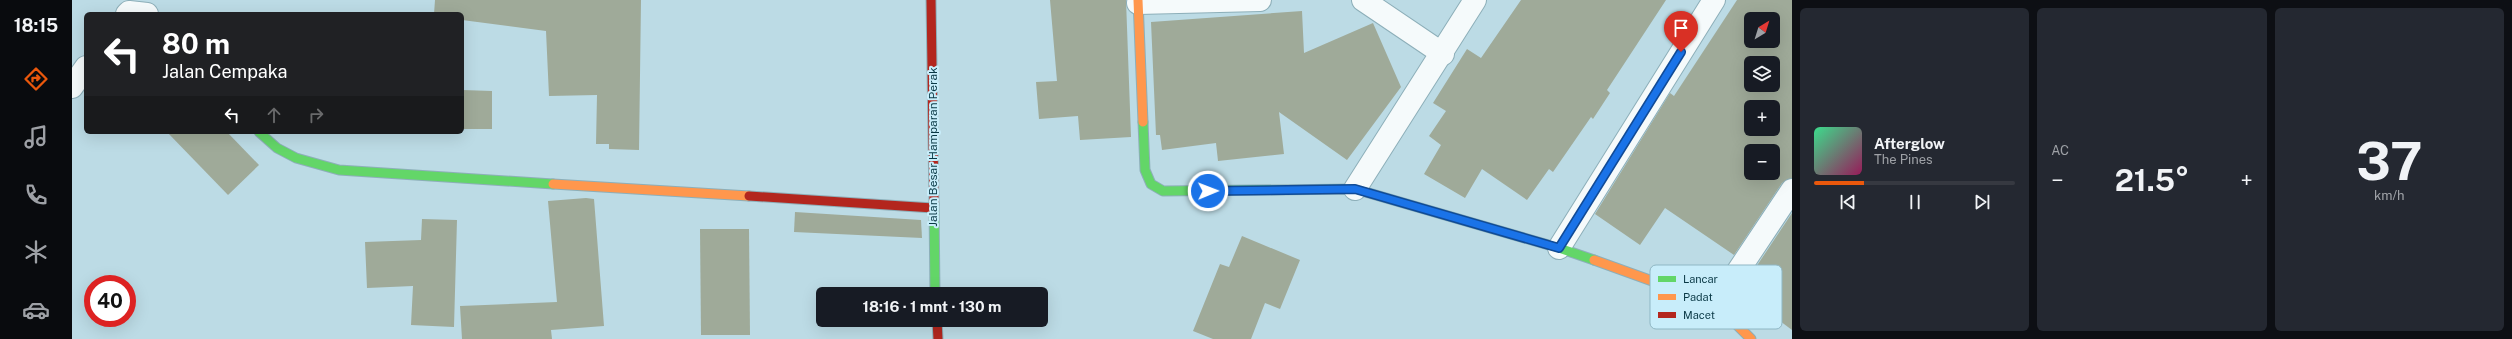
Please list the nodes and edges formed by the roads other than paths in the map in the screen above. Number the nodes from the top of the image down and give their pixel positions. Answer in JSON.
{"nodes":[{"id":1,"x":931,"y":0,"type":"edge"},
{"id":2,"x":1260,"y":0,"type":"edge"},
{"id":3,"x":1363,"y":0,"type":"edge"},
{"id":4,"x":1475,"y":0,"type":"edge"},
{"id":5,"x":1714,"y":0,"type":"edge"},
{"id":6,"x":1138,"y":2,"type":"edge"},
{"id":7,"x":1443,"y":54,"type":"junction"},
{"id":8,"x":84,"y":70,"type":"edge"},
{"id":9,"x":72,"y":87,"type":"edge"},
{"id":10,"x":261,"y":134,"type":"edge"},
{"id":11,"x":1355,"y":189,"type":"junction"},
{"id":12,"x":1792,"y":190,"type":"edge"},
{"id":13,"x":933,"y":208,"type":"junction"},
{"id":14,"x":1559,"y":248,"type":"junction"},
{"id":15,"x":1742,"y":265,"type":"edge"},
{"id":16,"x":1650,"y":280,"type":"edge"},
{"id":17,"x":935,"y":287,"type":"edge"},
{"id":18,"x":937,"y":327,"type":"edge"},
{"id":19,"x":1741,"y":329,"type":"edge"},
{"id":20,"x":938,"y":339,"type":"edge"},
{"id":21,"x":1751,"y":339,"type":"edge"}],
"edges":[{"from":1,"to":13,"type":"street","name":"Jalan Besar Hamparan Perak"},
{"from":2,"to":6,"type":"street"},
{"from":3,"to":7,"type":"street"},
{"from":4,"to":7,"type":"street"},
{"from":5,"to":14,"type":"street"},
{"from":6,"to":11,"type":"street"},
{"from":7,"to":11,"type":"street"},
{"from":8,"to":9,"type":"street"},
{"from":10,"to":13,"type":"street"},
{"from":11,"to":14,"type":"street"},
{"from":12,"to":15,"type":"street"},
{"from":13,"to":17,"type":"street","name":"Jalan Besar Hamparan Perak"},
{"from":14,"to":16,"type":"street"},
{"from":18,"to":20,"type":"street"},
{"from":19,"to":21,"type":"street"}]}
